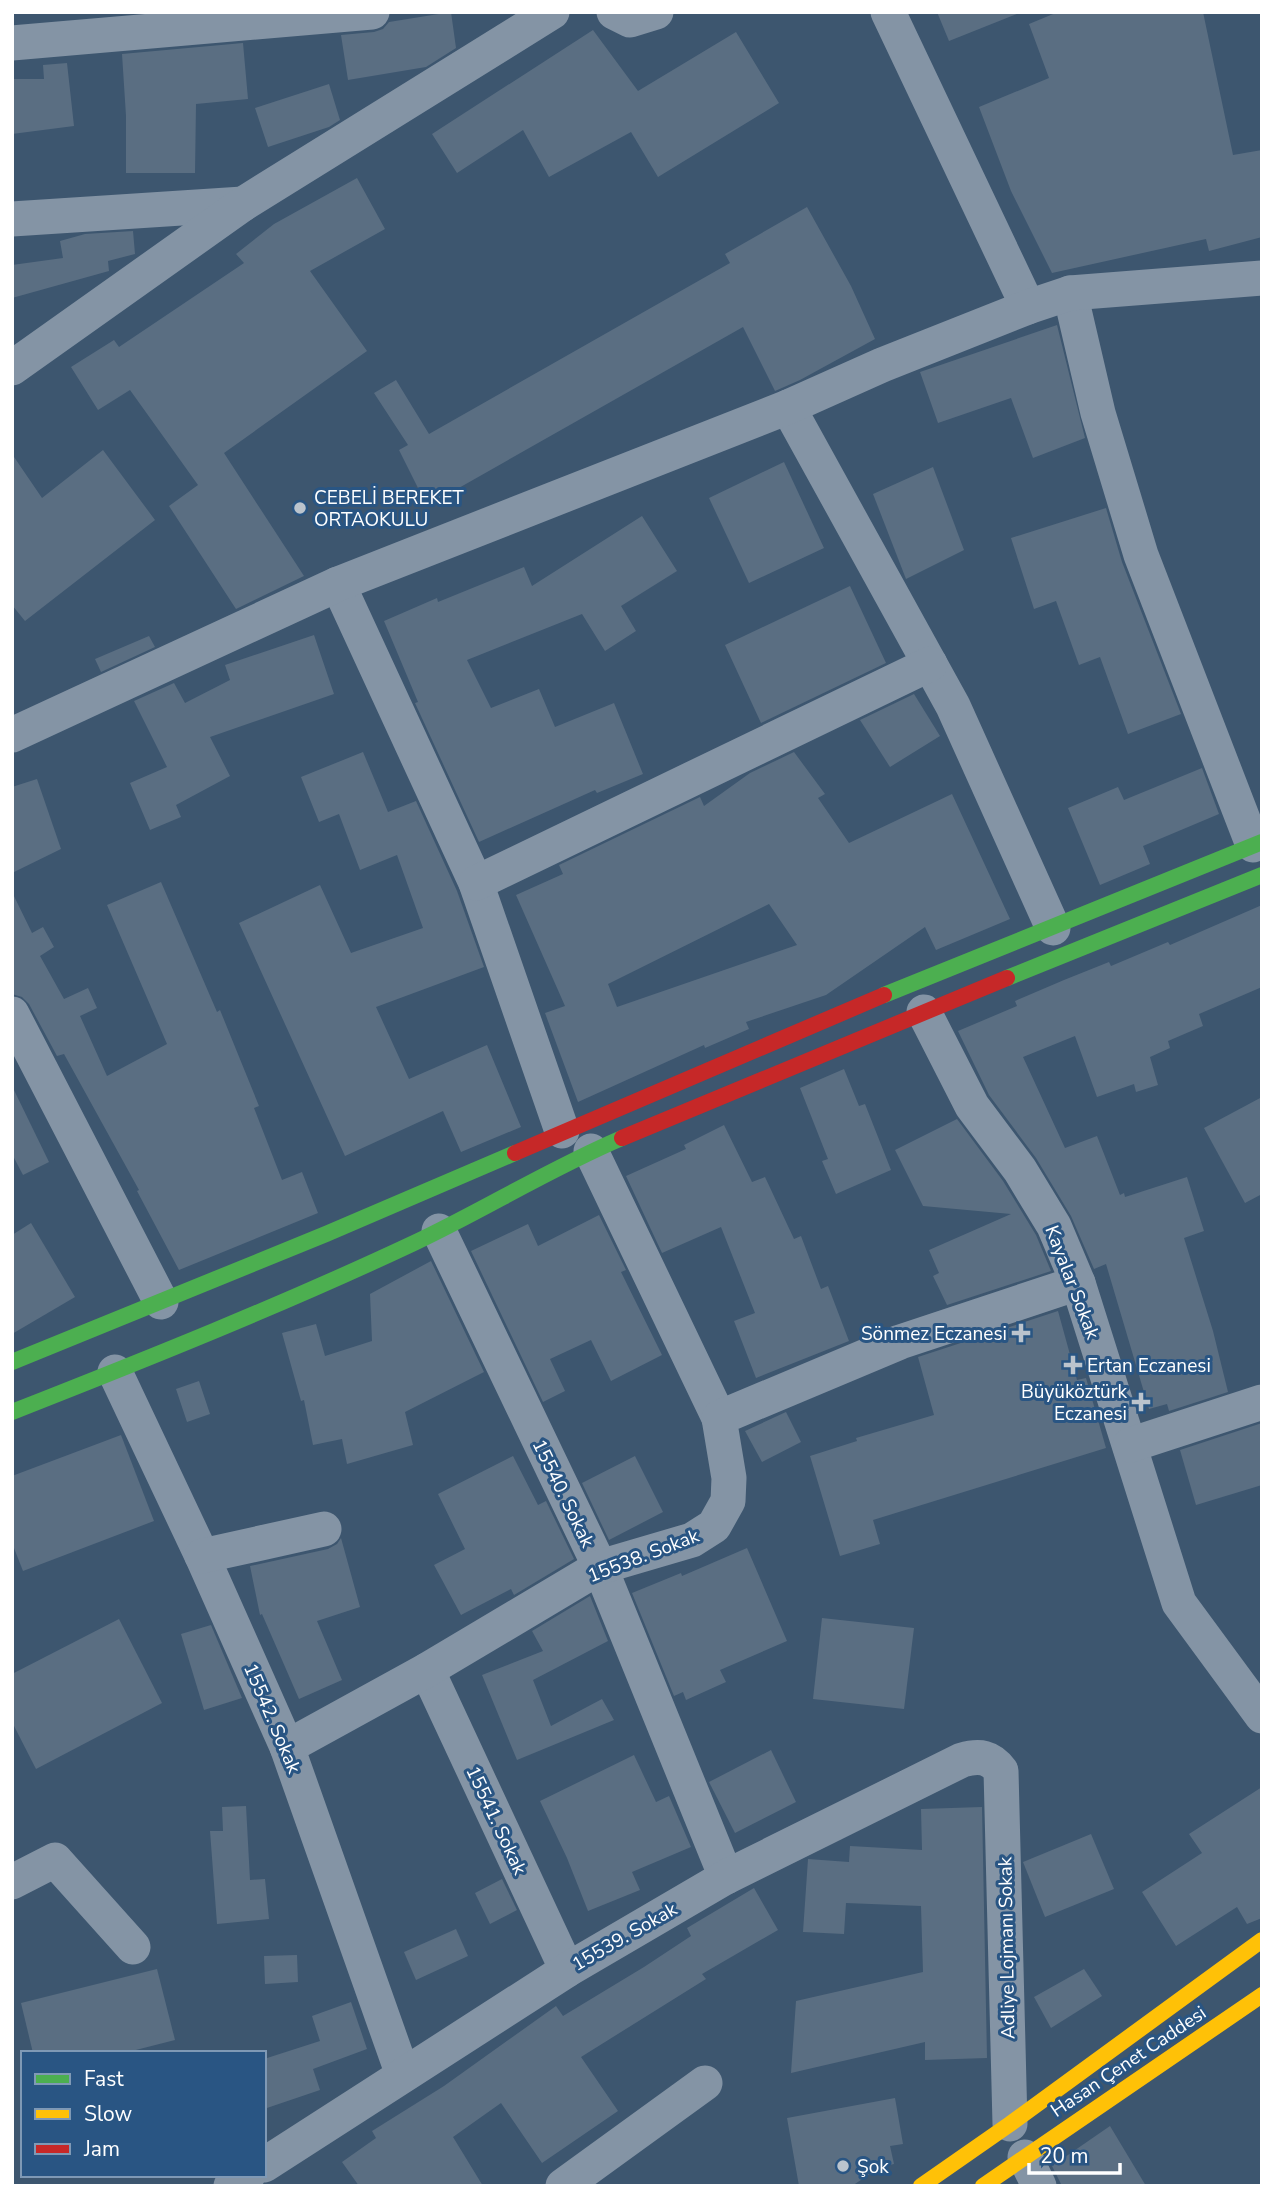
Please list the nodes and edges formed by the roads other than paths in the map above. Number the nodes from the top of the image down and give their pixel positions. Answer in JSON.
{"nodes":[{"id":1,"x":372,"y":12,"type":"edge"},
{"id":2,"x":552,"y":12,"type":"edge"},
{"id":3,"x":614,"y":12,"type":"edge"},
{"id":4,"x":656,"y":12,"type":"edge"},
{"id":5,"x":888,"y":12,"type":"edge"},
{"id":6,"x":12,"y":43,"type":"edge"},
{"id":7,"x":243,"y":204,"type":"junction"},
{"id":8,"x":12,"y":219,"type":"edge"},
{"id":9,"x":1262,"y":278,"type":"edge"},
{"id":10,"x":1070,"y":293,"type":"junction"},
{"id":11,"x":1028,"y":307,"type":"junction"},
{"id":12,"x":12,"y":368,"type":"edge"},
{"id":13,"x":788,"y":407,"type":"junction"},
{"id":14,"x":338,"y":584,"type":"junction"},
{"id":15,"x":930,"y":664,"type":"junction"},
{"id":16,"x":12,"y":735,"type":"edge"},
{"id":17,"x":1259,"y":854,"type":"edge"},
{"id":18,"x":476,"y":883,"type":"junction"},
{"id":19,"x":1053,"y":928,"type":"junction"},
{"id":20,"x":898,"y":988,"type":"junction"},
{"id":21,"x":924,"y":1012,"type":"junction"},
{"id":22,"x":12,"y":1014,"type":"edge"},
{"id":23,"x":562,"y":1131,"type":"junction"},
{"id":24,"x":591,"y":1151,"type":"junction"},
{"id":25,"x":439,"y":1231,"type":"junction"},
{"id":26,"x":1078,"y":1283,"type":"junction"},
{"id":27,"x":161,"y":1302,"type":"junction"},
{"id":28,"x":12,"y":1362,"type":"edge"},
{"id":29,"x":115,"y":1372,"type":"junction"},
{"id":30,"x":1262,"y":1402,"type":"edge"},
{"id":31,"x":12,"y":1412,"type":"edge"},
{"id":32,"x":719,"y":1418,"type":"junction"},
{"id":33,"x":1130,"y":1445,"type":"junction"},
{"id":34,"x":324,"y":1529,"type":"dead end"},
{"id":35,"x":202,"y":1556,"type":"junction"},
{"id":36,"x":600,"y":1567,"type":"junction"},
{"id":37,"x":426,"y":1670,"type":"junction"},
{"id":38,"x":1262,"y":1716,"type":"edge"},
{"id":39,"x":287,"y":1747,"type":"junction"},
{"id":40,"x":1002,"y":1772,"type":"joint"},
{"id":41,"x":726,"y":1877,"type":"junction"},
{"id":42,"x":12,"y":1882,"type":"edge"},
{"id":43,"x":1262,"y":1940,"type":"edge"},
{"id":44,"x":133,"y":1947,"type":"dead end"},
{"id":45,"x":567,"y":1970,"type":"junction"},
{"id":46,"x":1262,"y":1995,"type":"edge"},
{"id":47,"x":403,"y":2075,"type":"junction"},
{"id":48,"x":705,"y":2083,"type":"dead end"},
{"id":49,"x":1022,"y":2150,"type":"edge"},
{"id":50,"x":266,"y":2164,"type":"edge"},
{"id":51,"x":563,"y":2186,"type":"edge"},
{"id":52,"x":921,"y":2186,"type":"edge"},
{"id":53,"x":983,"y":2186,"type":"edge"}],
"edges":[{"from":1,"to":6,"type":"street"},
{"from":2,"to":7,"type":"street"},
{"from":3,"to":4,"type":"street"},
{"from":5,"to":11,"type":"street"},
{"from":7,"to":8,"type":"street"},
{"from":7,"to":12,"type":"street"},
{"from":9,"to":10,"type":"street"},
{"from":10,"to":11,"type":"street"},
{"from":10,"to":17,"type":"street"},
{"from":11,"to":13,"type":"street"},
{"from":13,"to":14,"type":"street"},
{"from":13,"to":15,"type":"street"},
{"from":14,"to":16,"type":"street"},
{"from":14,"to":18,"type":"street"},
{"from":15,"to":18,"type":"street"},
{"from":15,"to":19,"type":"street"},
{"from":17,"to":19,"type":"main road"},
{"from":17,"to":21,"type":"main road"},
{"from":18,"to":23,"type":"street"},
{"from":19,"to":20,"type":"main road"},
{"from":20,"to":21,"type":"main road"},
{"from":20,"to":23,"type":"main road"},
{"from":21,"to":24,"type":"main road"},
{"from":21,"to":26,"type":"street","name":"Kayalar Sokak"},
{"from":22,"to":27,"type":"street"},
{"from":23,"to":24,"type":"main road"},
{"from":23,"to":27,"type":"main road"},
{"from":24,"to":25,"type":"main road"},
{"from":24,"to":32,"type":"street","name":"15538. Sokak"},
{"from":25,"to":29,"type":"main road"},
{"from":25,"to":36,"type":"street","name":"15540. Sokak"},
{"from":26,"to":32,"type":"street"},
{"from":26,"to":33,"type":"street","name":"Kayalar Sokak"},
{"from":27,"to":28,"type":"main road"},
{"from":29,"to":31,"type":"main road"},
{"from":29,"to":35,"type":"street","name":"15542. Sokak"},
{"from":30,"to":33,"type":"street"},
{"from":32,"to":36,"type":"street","name":"15538. Sokak"},
{"from":33,"to":38,"type":"street","name":"Kayalar Sokak"},
{"from":34,"to":35,"type":"street"},
{"from":35,"to":39,"type":"street","name":"15542. Sokak"},
{"from":36,"to":37,"type":"street","name":"15538. Sokak"},
{"from":36,"to":41,"type":"street","name":"15540. Sokak"},
{"from":37,"to":39,"type":"street","name":"15538. Sokak"},
{"from":37,"to":45,"type":"street","name":"15541. Sokak"},
{"from":39,"to":47,"type":"street","name":"15542. Sokak"},
{"from":40,"to":41,"type":"street","name":"15539. Sokak"},
{"from":40,"to":49,"type":"street","name":"Adliye Lojmanı Sokak"},
{"from":41,"to":45,"type":"street","name":"15539. Sokak"},
{"from":42,"to":44,"type":"street"},
{"from":43,"to":49,"type":"main road"},
{"from":45,"to":47,"type":"street","name":"15539. Sokak"},
{"from":46,"to":49,"type":"main road","name":"Hasan Çenet Caddesi"},
{"from":47,"to":50,"type":"street","name":"15539. Sokak"},
{"from":48,"to":51,"type":"street"},
{"from":49,"to":52,"type":"main road"},
{"from":49,"to":53,"type":"main road","name":"Hasan Çenet Caddesi"}]}
